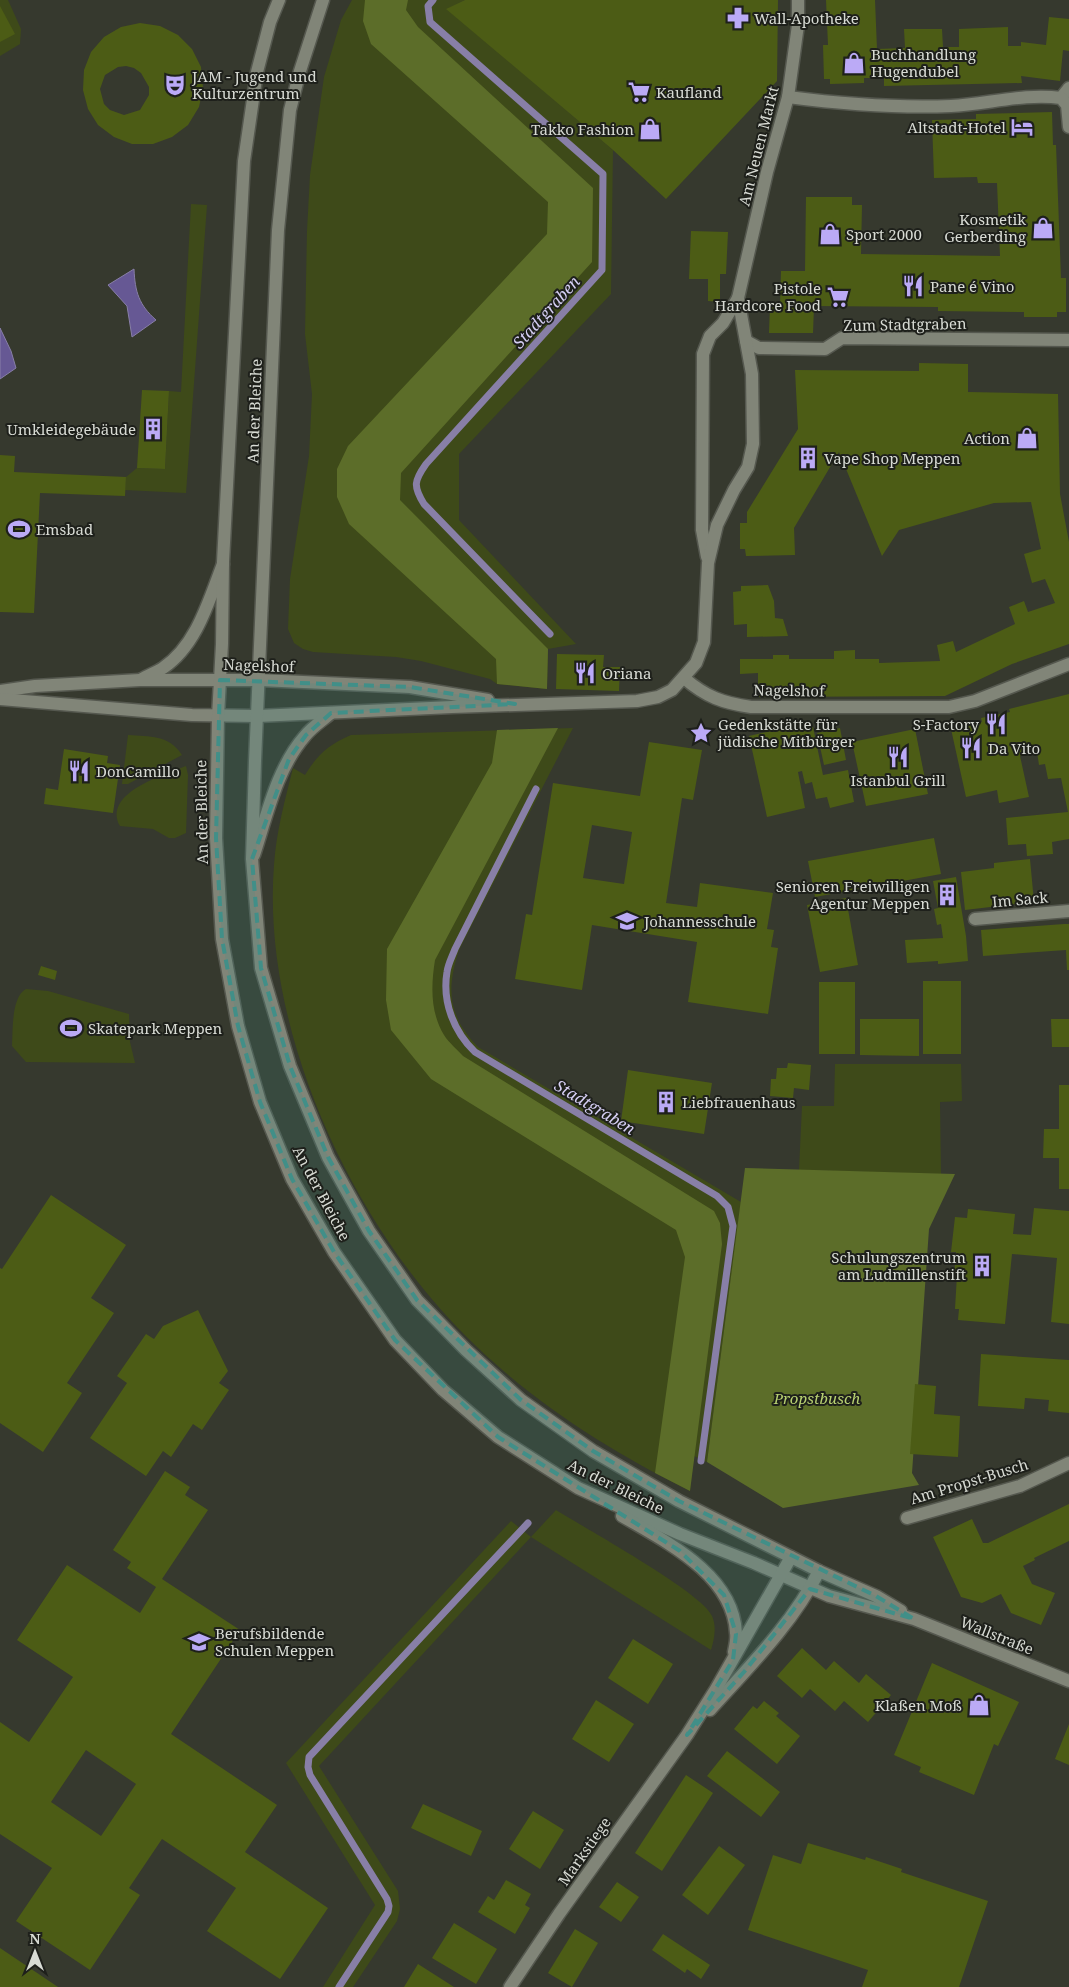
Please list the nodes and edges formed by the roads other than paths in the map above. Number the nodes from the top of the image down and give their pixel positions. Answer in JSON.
{"nodes":[{"id":1,"x":279,"y":0,"type":"edge"},
{"id":2,"x":323,"y":0,"type":"edge"},
{"id":3,"x":798,"y":0,"type":"edge"},
{"id":4,"x":1065,"y":93,"type":"edge"},
{"id":5,"x":788,"y":97,"type":"junction"},
{"id":6,"x":1069,"y":127,"type":"edge"},
{"id":7,"x":738,"y":298,"type":"junction"},
{"id":8,"x":1069,"y":340,"type":"edge"},
{"id":9,"x":746,"y":341,"type":"junction"},
{"id":10,"x":224,"y":562,"type":"junction"},
{"id":11,"x":708,"y":563,"type":"junction"},
{"id":12,"x":1069,"y":664,"type":"edge"},
{"id":13,"x":684,"y":678,"type":"junction"},
{"id":14,"x":140,"y":680,"type":"junction"},
{"id":15,"x":220,"y":680,"type":"junction"},
{"id":16,"x":260,"y":680,"type":"junction"},
{"id":17,"x":0,"y":691,"type":"edge"},
{"id":18,"x":0,"y":699,"type":"edge"},
{"id":19,"x":515,"y":704,"type":"junction"},
{"id":20,"x":331,"y":713,"type":"junction"},
{"id":21,"x":218,"y":716,"type":"junction"},
{"id":22,"x":258,"y":716,"type":"junction"},
{"id":23,"x":252,"y":859,"type":"junction"},
{"id":24,"x":1069,"y":911,"type":"edge"},
{"id":25,"x":975,"y":919,"type":"dead end"},
{"id":26,"x":1069,"y":1462,"type":"edge"},
{"id":27,"x":578,"y":1488,"type":"junction"},
{"id":28,"x":906,"y":1518,"type":"dead end"},
{"id":29,"x":791,"y":1557,"type":"junction"},
{"id":30,"x":819,"y":1571,"type":"junction"},
{"id":31,"x":780,"y":1575,"type":"junction"},
{"id":32,"x":810,"y":1589,"type":"junction"},
{"id":33,"x":914,"y":1619,"type":"junction"},
{"id":34,"x":733,"y":1660,"type":"junction"},
{"id":35,"x":1069,"y":1681,"type":"edge"},
{"id":36,"x":687,"y":1735,"type":"junction"},
{"id":37,"x":510,"y":1987,"type":"edge"}],
"edges":[{"from":1,"to":10,"type":"street","name":"An der Bleiche"},
{"from":2,"to":16,"type":"street","name":"An der Bleiche"},
{"from":3,"to":5,"type":"street","name":"Am Neuen Markt"},
{"from":4,"to":5,"type":"street"},
{"from":4,"to":6,"type":"street"},
{"from":5,"to":7,"type":"street","name":"Am Neuen Markt"},
{"from":7,"to":9,"type":"street","name":"Am Neuen Markt"},
{"from":7,"to":11,"type":"street","name":"Am Neuen Markt"},
{"from":8,"to":9,"type":"street","name":"Zum Stadtgraben"},
{"from":9,"to":11,"type":"street","name":"Am Neuen Markt"},
{"from":10,"to":14,"type":"street","name":"An der Bleiche"},
{"from":10,"to":15,"type":"street","name":"An der Bleiche"},
{"from":11,"to":13,"type":"street","name":"Am Neuen Markt"},
{"from":12,"to":13,"type":"street","name":"Nagelshof"},
{"from":13,"to":19,"type":"street","name":"Nagelshof"},
{"from":14,"to":15,"type":"street","name":"Nagelshof"},
{"from":14,"to":17,"type":"street","name":"Nagelshof"},
{"from":15,"to":16,"type":"street","name":"Nagelshof"},
{"from":15,"to":21,"type":"street","name":"An der Bleiche"},
{"from":16,"to":19,"type":"street","name":"Nagelshof"},
{"from":16,"to":22,"type":"street","name":"An der Bleiche"},
{"from":18,"to":21,"type":"street","name":"Nagelshof"},
{"from":19,"to":20,"type":"street","name":"Nagelshof"},
{"from":20,"to":22,"type":"street","name":"Nagelshof"},
{"from":20,"to":23,"type":"street","name":"An der Bleiche"},
{"from":21,"to":22,"type":"street","name":"Nagelshof"},
{"from":21,"to":27,"type":"street","name":"An der Bleiche"},
{"from":22,"to":23,"type":"street","name":"An der Bleiche"},
{"from":23,"to":29,"type":"street","name":"An der Bleiche"},
{"from":24,"to":25,"type":"street","name":"Im Sack"},
{"from":26,"to":28,"type":"street","name":"Am Propst-Busch"},
{"from":27,"to":31,"type":"street","name":"An der Bleiche"},
{"from":27,"to":34,"type":"street"},
{"from":29,"to":30,"type":"street","name":"An der Bleiche"},
{"from":29,"to":31,"type":"street","name":"Markstiege"},
{"from":30,"to":32,"type":"street","name":"Markstiege"},
{"from":30,"to":33,"type":"street","name":"Wallstraße"},
{"from":31,"to":32,"type":"street","name":"An der Bleiche"},
{"from":31,"to":34,"type":"street","name":"Markstiege"},
{"from":32,"to":33,"type":"street","name":"Wallstraße"},
{"from":32,"to":36,"type":"street","name":"Markstiege"},
{"from":33,"to":35,"type":"street","name":"Wallstraße"},
{"from":34,"to":36,"type":"street","name":"Markstiege"},
{"from":36,"to":37,"type":"street","name":"Markstiege"}]}
